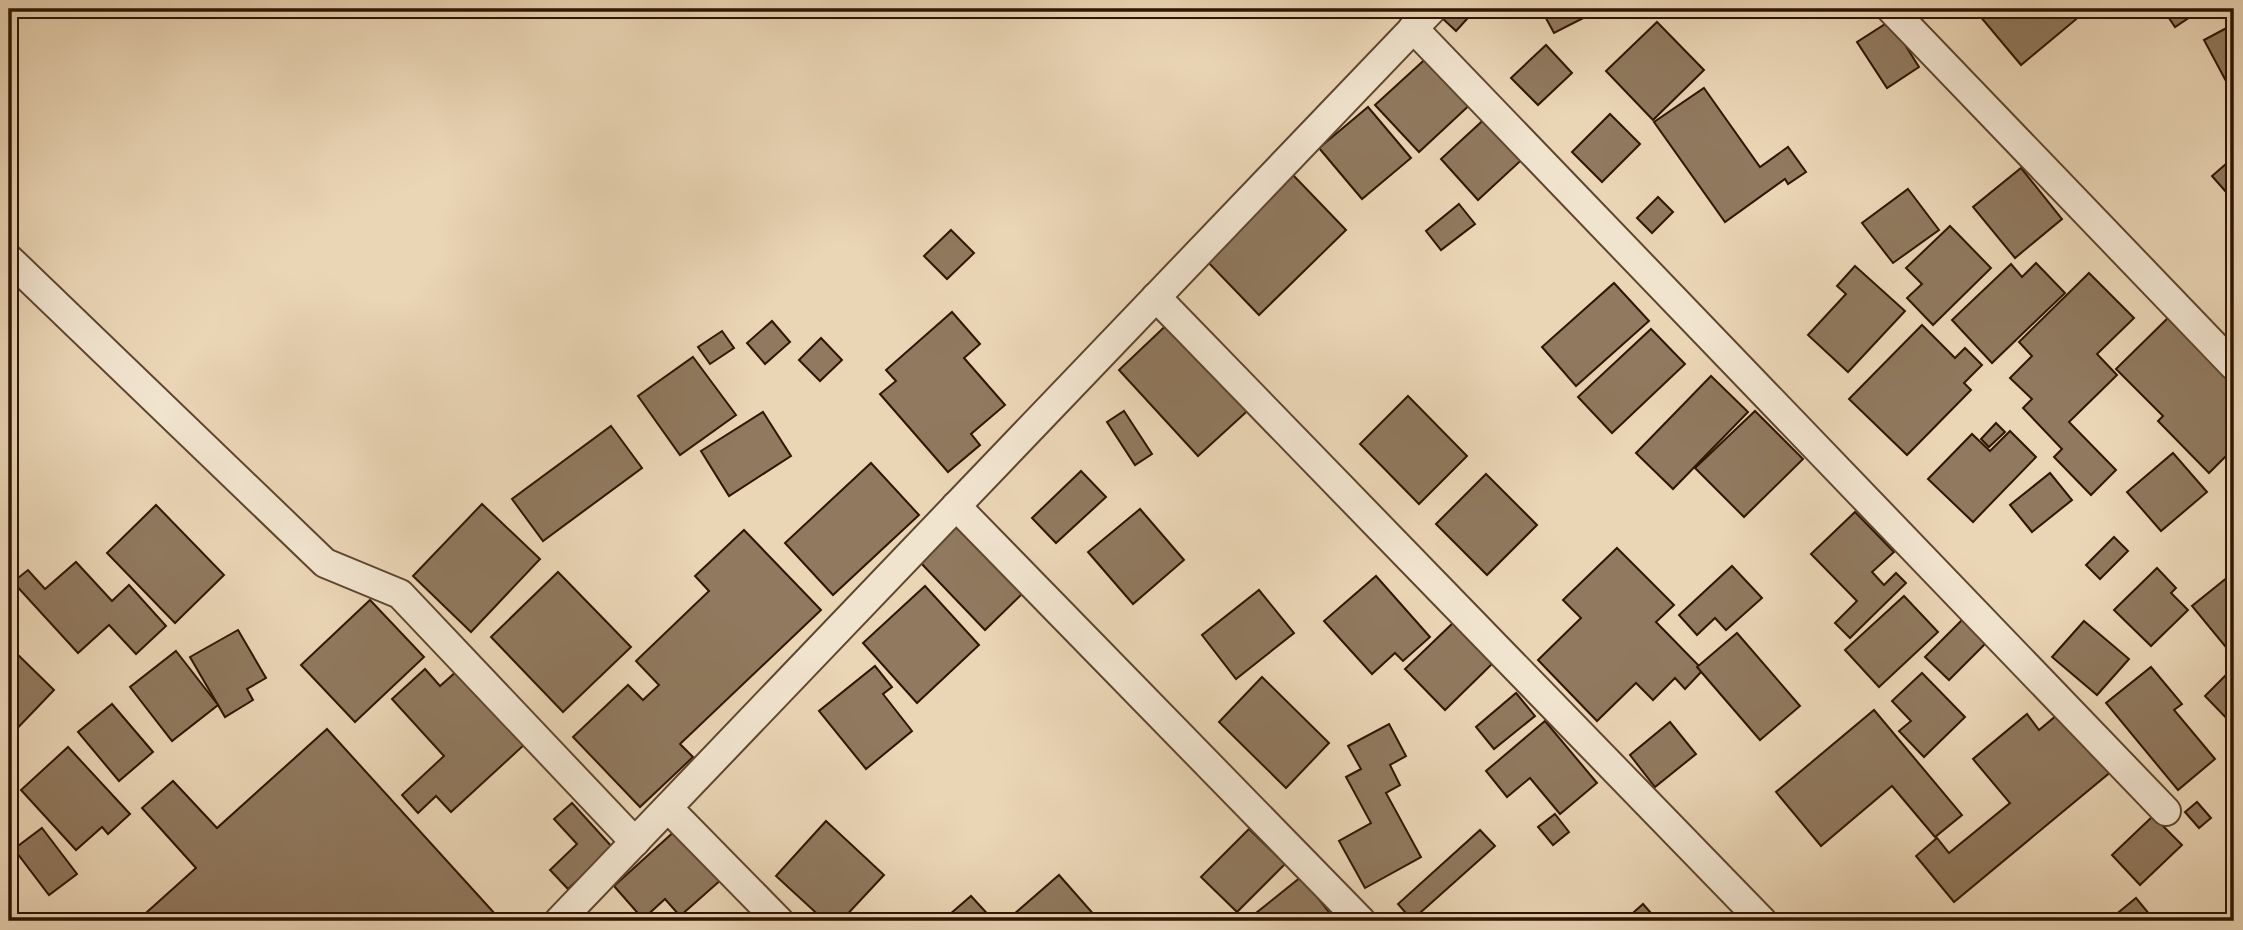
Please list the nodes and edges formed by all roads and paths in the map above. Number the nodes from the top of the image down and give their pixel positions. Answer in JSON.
{"nodes":[{"id":1,"x":1891,"y":9,"type":"edge"},
{"id":2,"x":1422,"y":19,"type":"edge"},
{"id":3,"x":9,"y":259,"type":"edge"},
{"id":4,"x":1156,"y":297,"type":"junction"},
{"id":5,"x":2234,"y":366,"type":"edge"},
{"id":6,"x":956,"y":506,"type":"junction"},
{"id":7,"x":668,"y":808,"type":"junction"},
{"id":8,"x":2166,"y":811,"type":"dead end"},
{"id":9,"x":635,"y":842,"type":"junction"},
{"id":10,"x":559,"y":921,"type":"edge"},
{"id":11,"x":779,"y":921,"type":"edge"},
{"id":12,"x":1360,"y":921,"type":"edge"},
{"id":13,"x":1762,"y":921,"type":"edge"}],
"edges":[{"from":1,"to":5,"type":"street"},
{"from":2,"to":4,"type":"street"},
{"from":2,"to":8,"type":"street"},
{"from":3,"to":9,"type":"street"},
{"from":4,"to":6,"type":"street"},
{"from":4,"to":13,"type":"street"},
{"from":6,"to":7,"type":"street"},
{"from":6,"to":12,"type":"street"},
{"from":7,"to":9,"type":"street"},
{"from":7,"to":11,"type":"street"},
{"from":9,"to":10,"type":"street"}]}
